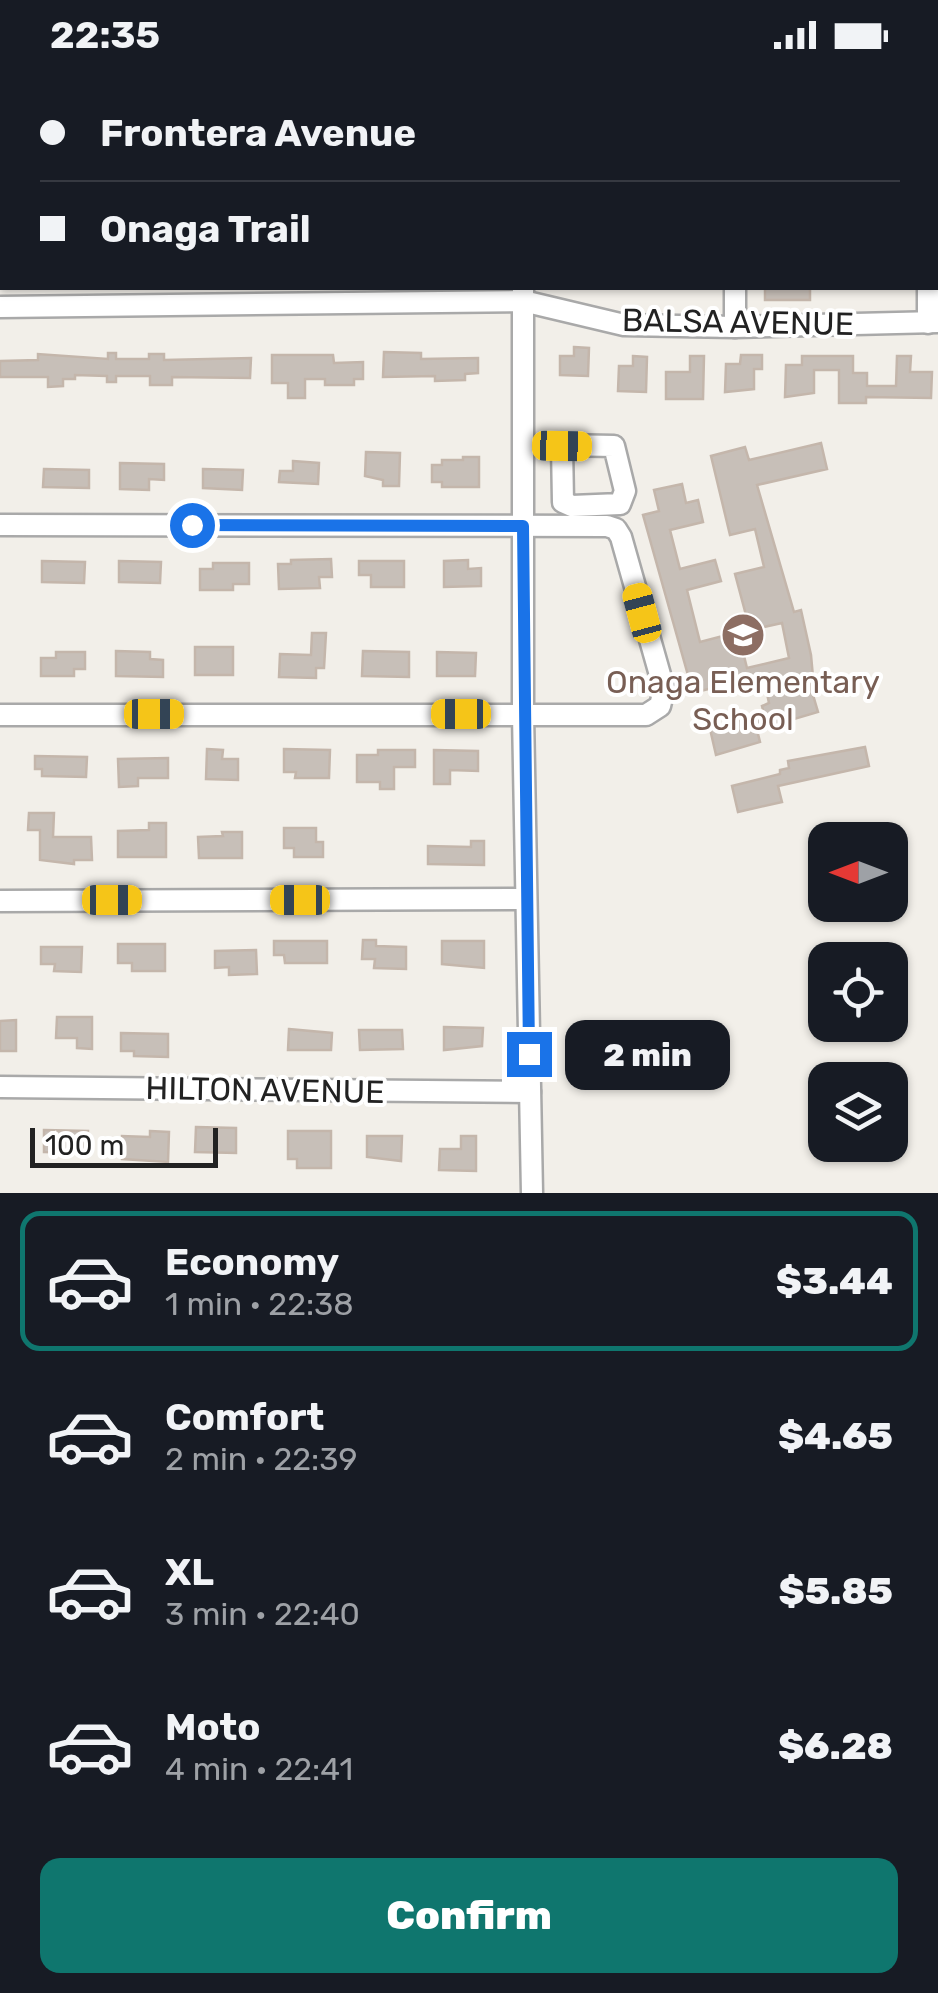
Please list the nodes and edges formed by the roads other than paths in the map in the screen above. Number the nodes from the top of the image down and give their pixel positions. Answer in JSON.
{"nodes":[{"id":1,"x":735,"y":290,"type":"edge"},
{"id":2,"x":928,"y":290,"type":"edge"},
{"id":3,"x":523,"y":294,"type":"edge"},
{"id":4,"x":11,"y":301,"type":"edge"},
{"id":5,"x":933,"y":322,"type":"edge"},
{"id":6,"x":735,"y":327,"type":"junction"},
{"id":7,"x":523,"y":444,"type":"junction"},
{"id":8,"x":562,"y":446,"type":"dead end"},
{"id":9,"x":0,"y":524,"type":"edge"},
{"id":10,"x":523,"y":526,"type":"junction"},
{"id":11,"x":522,"y":714,"type":"junction"},
{"id":12,"x":0,"y":715,"type":"edge"},
{"id":13,"x":526,"y":899,"type":"junction"},
{"id":14,"x":0,"y":900,"type":"edge"},
{"id":15,"x":0,"y":1087,"type":"edge"},
{"id":16,"x":530,"y":1092,"type":"junction"},
{"id":17,"x":532,"y":1193,"type":"edge"}],
"edges":[{"from":1,"to":6,"type":"street"},
{"from":2,"to":5,"type":"street"},
{"from":3,"to":4,"type":"street","name":"BALSA AVENUE"},
{"from":3,"to":6,"type":"street","name":"BALSA AVENUE"},
{"from":3,"to":7,"type":"street"},
{"from":5,"to":6,"type":"street","name":"BALSA AVENUE"},
{"from":7,"to":8,"type":"street"},
{"from":7,"to":10,"type":"street"},
{"from":9,"to":10,"type":"street"},
{"from":10,"to":11,"type":"street"},
{"from":10,"to":11,"type":"street"},
{"from":11,"to":12,"type":"street"},
{"from":11,"to":13,"type":"street"},
{"from":13,"to":14,"type":"street"},
{"from":13,"to":16,"type":"street"},
{"from":15,"to":16,"type":"street","name":"HILTON AVENUE"},
{"from":16,"to":17,"type":"street"}]}
